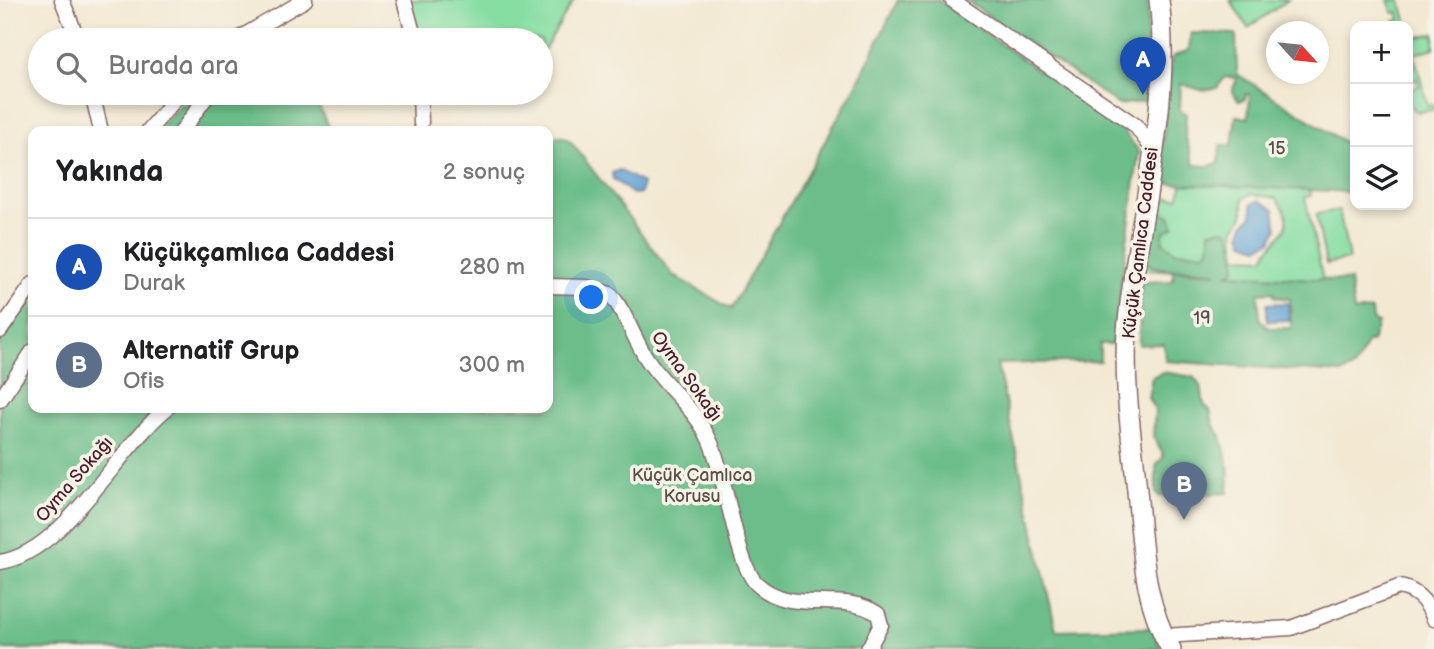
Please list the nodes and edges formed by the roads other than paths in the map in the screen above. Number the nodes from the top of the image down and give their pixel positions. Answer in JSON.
{"nodes":[{"id":1,"x":62,"y":0,"type":"edge"},
{"id":2,"x":305,"y":0,"type":"edge"},
{"id":3,"x":404,"y":0,"type":"edge"},
{"id":4,"x":952,"y":0,"type":"edge"},
{"id":5,"x":1159,"y":0,"type":"edge"},
{"id":6,"x":73,"y":28,"type":"edge"},
{"id":7,"x":258,"y":28,"type":"edge"},
{"id":8,"x":412,"y":28,"type":"edge"},
{"id":9,"x":95,"y":105,"type":"edge"},
{"id":10,"x":171,"y":105,"type":"edge"},
{"id":11,"x":200,"y":105,"type":"edge"},
{"id":12,"x":420,"y":105,"type":"edge"},
{"id":13,"x":421,"y":123,"type":"dead end"},
{"id":14,"x":100,"y":126,"type":"edge"},
{"id":15,"x":152,"y":126,"type":"edge"},
{"id":16,"x":186,"y":126,"type":"edge"},
{"id":17,"x":1152,"y":148,"type":"junction"},
{"id":18,"x":553,"y":286,"type":"edge"},
{"id":19,"x":28,"y":291,"type":"edge"},
{"id":20,"x":0,"y":331,"type":"edge"},
{"id":21,"x":28,"y":358,"type":"edge"},
{"id":22,"x":0,"y":400,"type":"edge"},
{"id":23,"x":161,"y":413,"type":"edge"},
{"id":24,"x":0,"y":562,"type":"edge"},
{"id":25,"x":1434,"y":619,"type":"edge"},
{"id":26,"x":1168,"y":643,"type":"edge"},
{"id":27,"x":868,"y":649,"type":"edge"}],
"edges":[{"from":1,"to":6,"type":"street"},
{"from":2,"to":7,"type":"street"},
{"from":3,"to":8,"type":"street"},
{"from":4,"to":17,"type":"street"},
{"from":5,"to":17,"type":"main road","name":"Küçük Çamlıca Caddesi"},
{"from":9,"to":14,"type":"street"},
{"from":10,"to":15,"type":"street"},
{"from":11,"to":16,"type":"street"},
{"from":12,"to":13,"type":"street"},
{"from":17,"to":26,"type":"main road","name":"Küçük Çamlıca Caddesi"},
{"from":18,"to":27,"type":"street","name":"Oyma Sokağı"},
{"from":19,"to":20,"type":"street"},
{"from":21,"to":22,"type":"street"},
{"from":23,"to":24,"type":"street","name":"Oyma Sokağı"},
{"from":25,"to":26,"type":"street"}]}
